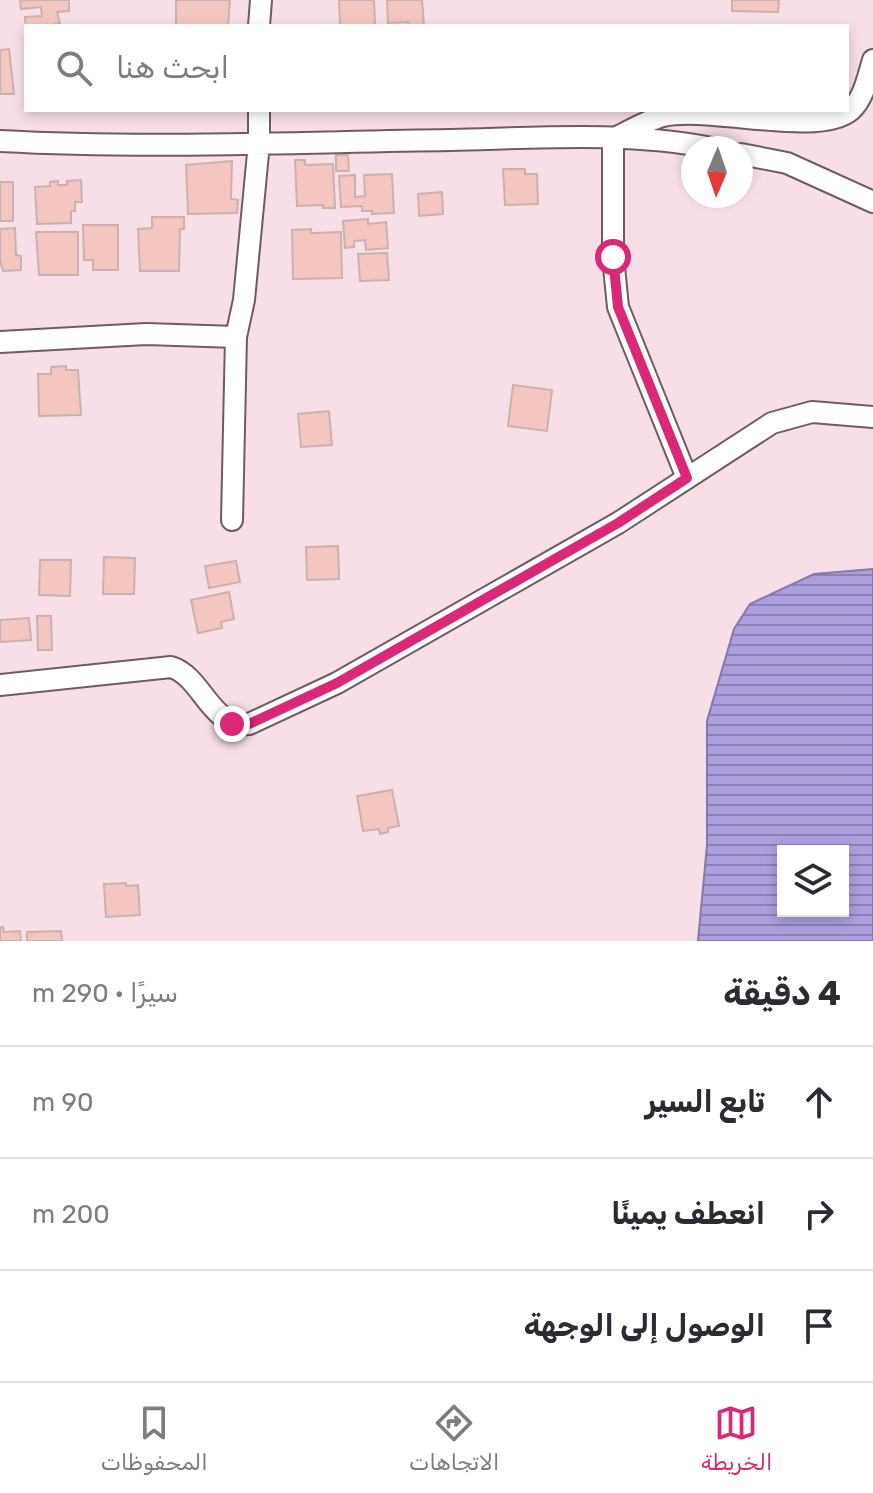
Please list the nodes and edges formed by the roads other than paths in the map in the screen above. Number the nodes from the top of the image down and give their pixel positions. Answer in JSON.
{"nodes":[{"id":1,"x":261,"y":0,"type":"edge"},
{"id":2,"x":259,"y":24,"type":"edge"},
{"id":3,"x":873,"y":60,"type":"edge"},
{"id":4,"x":849,"y":111,"type":"edge"},
{"id":5,"x":259,"y":112,"type":"edge"},
{"id":6,"x":846,"y":112,"type":"edge"},
{"id":7,"x":613,"y":139,"type":"junction"},
{"id":8,"x":0,"y":141,"type":"edge"},
{"id":9,"x":681,"y":142,"type":"edge"},
{"id":10,"x":259,"y":143,"type":"junction"},
{"id":11,"x":753,"y":156,"type":"edge"},
{"id":12,"x":873,"y":202,"type":"edge"},
{"id":13,"x":236,"y":337,"type":"junction"},
{"id":14,"x":0,"y":342,"type":"edge"},
{"id":15,"x":873,"y":417,"type":"edge"},
{"id":16,"x":687,"y":478,"type":"junction"},
{"id":17,"x":232,"y":520,"type":"dead end"},
{"id":18,"x":0,"y":685,"type":"edge"}],
"edges":[{"from":1,"to":2,"type":"street"},
{"from":3,"to":4,"type":"street"},
{"from":5,"to":10,"type":"street"},
{"from":6,"to":7,"type":"street"},
{"from":7,"to":9,"type":"street"},
{"from":7,"to":10,"type":"street"},
{"from":7,"to":16,"type":"street"},
{"from":8,"to":10,"type":"street"},
{"from":10,"to":13,"type":"street"},
{"from":11,"to":12,"type":"street"},
{"from":13,"to":14,"type":"street"},
{"from":13,"to":17,"type":"street"},
{"from":15,"to":16,"type":"street"},
{"from":16,"to":18,"type":"street"}]}
